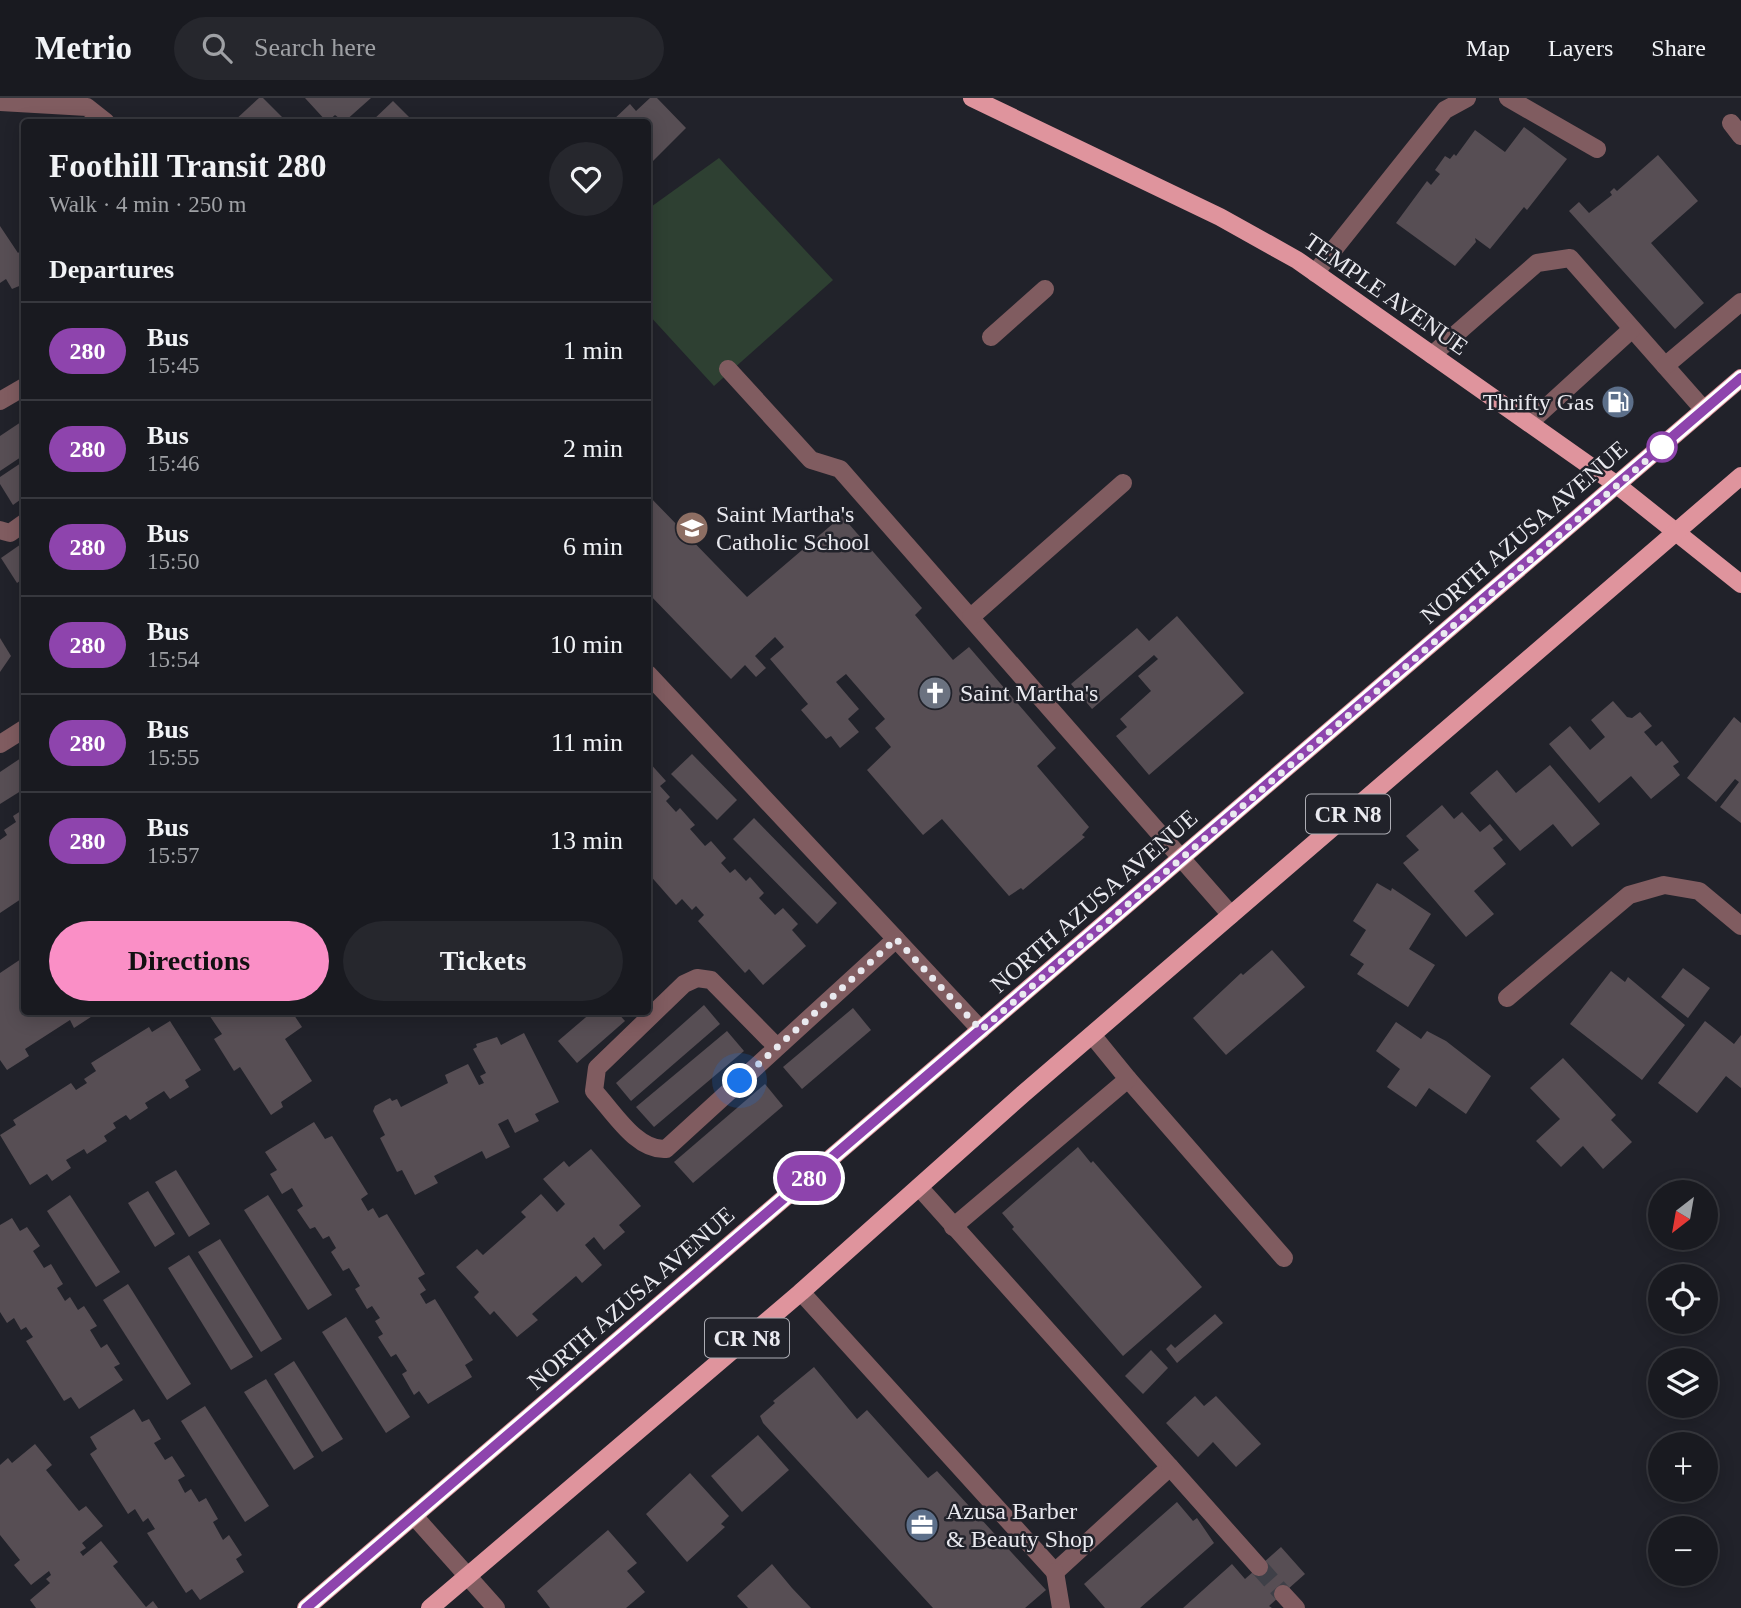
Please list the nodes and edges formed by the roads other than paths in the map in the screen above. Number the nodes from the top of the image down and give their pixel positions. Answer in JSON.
{"nodes":[{"id":1,"x":972,"y":98,"type":"edge"},
{"id":2,"x":1467,"y":98,"type":"edge"},
{"id":3,"x":1508,"y":98,"type":"edge"},
{"id":4,"x":0,"y":102,"type":"edge"},
{"id":5,"x":102,"y":119,"type":"edge"},
{"id":6,"x":1597,"y":149,"type":"dead end"},
{"id":7,"x":1315,"y":273,"type":"junction"},
{"id":8,"x":1045,"y":289,"type":"dead end"},
{"id":9,"x":1741,"y":302,"type":"edge"},
{"id":10,"x":1632,"y":328,"type":"junction"},
{"id":11,"x":991,"y":337,"type":"dead end"},
{"id":12,"x":1432,"y":355,"type":"junction"},
{"id":13,"x":1665,"y":366,"type":"junction"},
{"id":14,"x":728,"y":369,"type":"dead end"},
{"id":15,"x":1741,"y":378,"type":"edge"},
{"id":16,"x":21,"y":389,"type":"edge"},
{"id":17,"x":0,"y":401,"type":"edge"},
{"id":18,"x":1704,"y":410,"type":"junction"},
{"id":19,"x":1529,"y":423,"type":"junction"},
{"id":20,"x":1741,"y":476,"type":"edge"},
{"id":21,"x":1123,"y":483,"type":"dead end"},
{"id":22,"x":1617,"y":485,"type":"junction"},
{"id":23,"x":21,"y":525,"type":"edge"},
{"id":24,"x":0,"y":530,"type":"edge"},
{"id":25,"x":1674,"y":531,"type":"junction"},
{"id":26,"x":1741,"y":584,"type":"edge"},
{"id":27,"x":971,"y":617,"type":"junction"},
{"id":28,"x":651,"y":677,"type":"edge"},
{"id":29,"x":21,"y":731,"type":"edge"},
{"id":30,"x":0,"y":744,"type":"edge"},
{"id":31,"x":1182,"y":858,"type":"junction"},
{"id":32,"x":1231,"y":915,"type":"junction"},
{"id":33,"x":1741,"y":926,"type":"edge"},
{"id":34,"x":896,"y":939,"type":"junction"},
{"id":35,"x":1507,"y":998,"type":"dead end"},
{"id":36,"x":981,"y":1030,"type":"junction"},
{"id":37,"x":1093,"y":1036,"type":"junction"},
{"id":38,"x":777,"y":1047,"type":"junction"},
{"id":39,"x":1128,"y":1079,"type":"junction"},
{"id":40,"x":919,"y":1187,"type":"junction"},
{"id":41,"x":953,"y":1227,"type":"junction"},
{"id":42,"x":1284,"y":1258,"type":"dead end"},
{"id":43,"x":801,"y":1292,"type":"junction"},
{"id":44,"x":1170,"y":1467,"type":"junction"},
{"id":45,"x":414,"y":1516,"type":"junction"},
{"id":46,"x":1259,"y":1567,"type":"tunnel mouth"},
{"id":47,"x":1055,"y":1572,"type":"junction"},
{"id":48,"x":467,"y":1577,"type":"junction"},
{"id":49,"x":1283,"y":1594,"type":"tunnel mouth"},
{"id":50,"x":306,"y":1608,"type":"edge"},
{"id":51,"x":430,"y":1608,"type":"edge"},
{"id":52,"x":496,"y":1608,"type":"edge"},
{"id":53,"x":1061,"y":1608,"type":"edge"},
{"id":54,"x":1296,"y":1608,"type":"edge"}],
"edges":[{"from":1,"to":7,"type":"main road","name":"TEMPLE AVENUE"},
{"from":2,"to":7,"type":"street"},
{"from":3,"to":6,"type":"street"},
{"from":4,"to":5,"type":"street"},
{"from":7,"to":12,"type":"main road","name":"TEMPLE AVENUE"},
{"from":8,"to":11,"type":"street"},
{"from":9,"to":13,"type":"street"},
{"from":10,"to":12,"type":"street"},
{"from":10,"to":13,"type":"street"},
{"from":10,"to":19,"type":"street"},
{"from":12,"to":19,"type":"main road","name":"TEMPLE AVENUE"},
{"from":13,"to":18,"type":"street"},
{"from":14,"to":27,"type":"street"},
{"from":15,"to":18,"type":"main road","name":"NORTH AZUSA AVENUE","number":"CR N8"},
{"from":16,"to":17,"type":"street"},
{"from":18,"to":22,"type":"main road","name":"NORTH AZUSA AVENUE","number":"CR N8"},
{"from":19,"to":22,"type":"main road","name":"TEMPLE AVENUE"},
{"from":20,"to":25,"type":"main road","number":"CR N8"},
{"from":21,"to":27,"type":"street"},
{"from":22,"to":25,"type":"main road","name":"TEMPLE AVENUE"},
{"from":22,"to":31,"type":"main road","name":"NORTH AZUSA AVENUE","number":"CR N8"},
{"from":23,"to":24,"type":"street"},
{"from":25,"to":26,"type":"main road","name":"TEMPLE AVENUE"},
{"from":25,"to":32,"type":"main road","number":"CR N8"},
{"from":27,"to":31,"type":"street"},
{"from":28,"to":34,"type":"street"},
{"from":29,"to":30,"type":"street"},
{"from":31,"to":32,"type":"street"},
{"from":31,"to":36,"type":"main road","name":"NORTH AZUSA AVENUE","number":"CR N8"},
{"from":32,"to":37,"type":"main road","number":"CR N8"},
{"from":33,"to":35,"type":"street"},
{"from":34,"to":36,"type":"street"},
{"from":34,"to":38,"type":"street"},
{"from":36,"to":45,"type":"main road","name":"NORTH AZUSA AVENUE","number":"CR N8"},
{"from":37,"to":39,"type":"street"},
{"from":37,"to":40,"type":"main road","number":"CR N8"},
{"from":38,"to":38,"type":"street"},
{"from":39,"to":41,"type":"street"},
{"from":39,"to":42,"type":"street"},
{"from":40,"to":41,"type":"street"},
{"from":40,"to":43,"type":"main road","number":"CR N8"},
{"from":41,"to":44,"type":"street"},
{"from":43,"to":47,"type":"street"},
{"from":43,"to":48,"type":"main road","number":"CR N8"},
{"from":44,"to":46,"type":"street"},
{"from":44,"to":47,"type":"street"},
{"from":45,"to":48,"type":"street"},
{"from":45,"to":50,"type":"main road","number":"CR N8"},
{"from":47,"to":53,"type":"street"},
{"from":48,"to":51,"type":"main road","number":"CR N8"},
{"from":48,"to":52,"type":"street"},
{"from":49,"to":54,"type":"street"}]}
